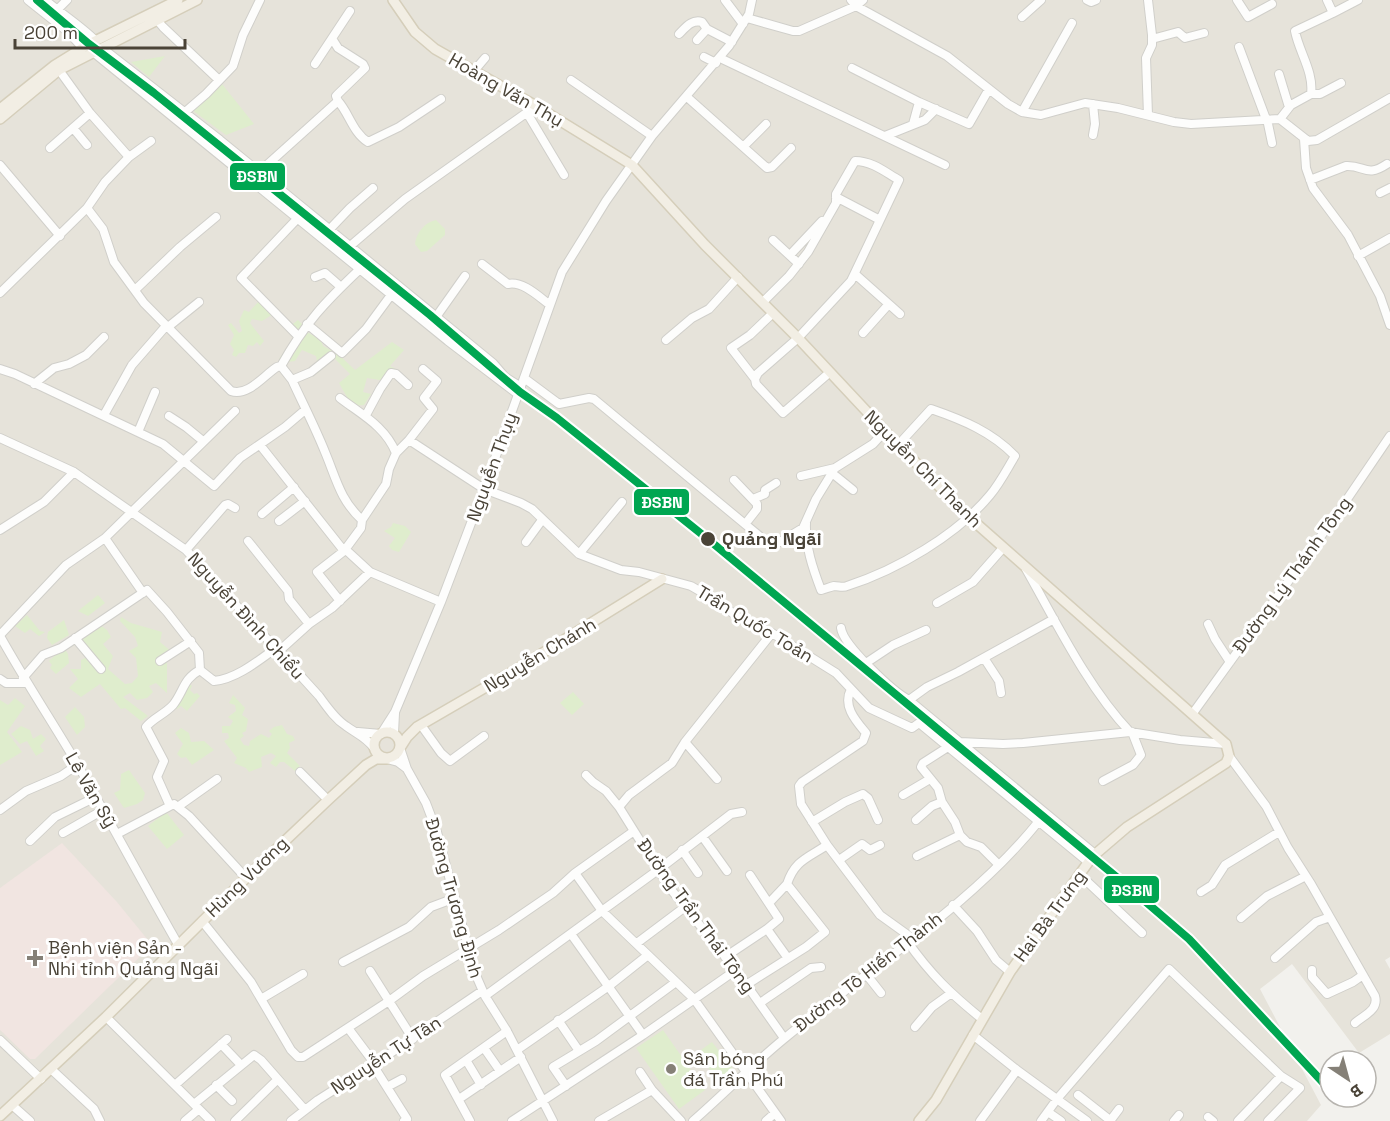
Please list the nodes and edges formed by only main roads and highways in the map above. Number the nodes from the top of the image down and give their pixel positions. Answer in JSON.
{"nodes":[{"id":1,"x":178,"y":0,"type":"edge"},
{"id":2,"x":197,"y":0,"type":"edge"},
{"id":3,"x":393,"y":0,"type":"edge"},
{"id":4,"x":99,"y":44,"type":"junction"},
{"id":5,"x":0,"y":109,"type":"edge"},
{"id":6,"x":0,"y":119,"type":"edge"},
{"id":7,"x":632,"y":165,"type":"joint"},
{"id":8,"x":662,"y":579,"type":"road end"},
{"id":9,"x":419,"y":726,"type":"junction"},
{"id":10,"x":394,"y":733,"type":"junction"},
{"id":11,"x":374,"y":748,"type":"junction"},
{"id":12,"x":400,"y":748,"type":"junction"},
{"id":13,"x":1229,"y":756,"type":"joint"},
{"id":14,"x":387,"y":759,"type":"junction"},
{"id":15,"x":366,"y":765,"type":"junction"},
{"id":16,"x":0,"y":1116,"type":"edge"},
{"id":17,"x":920,"y":1121,"type":"edge"}],
"edges":[{"from":1,"to":4,"type":"main road"},
{"from":2,"to":4,"type":"main road"},
{"from":3,"to":7,"type":"main road","name":"Hoàng Văn Thụ"},
{"from":4,"to":5,"type":"main road"},
{"from":4,"to":6,"type":"main road"},
{"from":7,"to":13,"type":"main road","name":"Nguyễn Chí Thanh"},
{"from":8,"to":9,"type":"main road","name":"Nguyễn Chánh"},
{"from":9,"to":10,"type":"main road"},
{"from":9,"to":12,"type":"main road"},
{"from":10,"to":11,"type":"main road"},
{"from":10,"to":12,"type":"main road"},
{"from":11,"to":14,"type":"main road"},
{"from":11,"to":15,"type":"main road"},
{"from":12,"to":14,"type":"main road"},
{"from":13,"to":17,"type":"main road","name":"Hai Bà Trưng"},
{"from":14,"to":15,"type":"main road"},
{"from":15,"to":16,"type":"main road","name":"Hùng Vương"}]}
